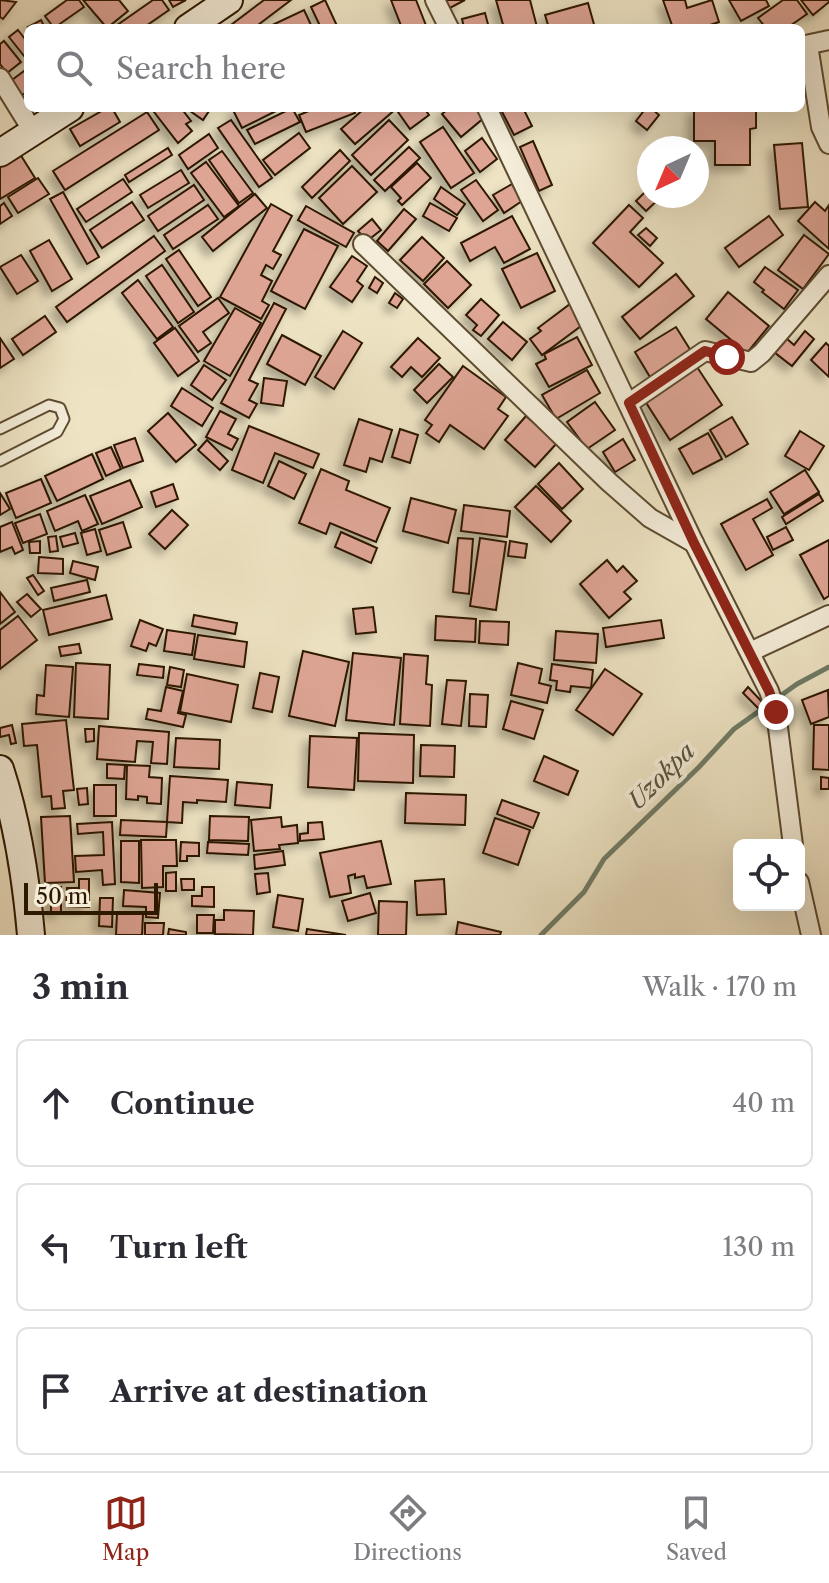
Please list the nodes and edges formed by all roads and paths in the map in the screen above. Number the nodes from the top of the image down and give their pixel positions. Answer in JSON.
{"nodes":[{"id":1,"x":435,"y":0,"type":"edge"},
{"id":2,"x":226,"y":1,"type":"edge"},
{"id":3,"x":194,"y":24,"type":"edge"},
{"id":4,"x":447,"y":24,"type":"edge"},
{"id":5,"x":829,"y":40,"type":"edge"},
{"id":6,"x":805,"y":45,"type":"edge"},
{"id":7,"x":0,"y":78,"type":"edge"},
{"id":8,"x":64,"y":112,"type":"edge"},
{"id":9,"x":489,"y":112,"type":"edge"},
{"id":10,"x":34,"y":133,"type":"junction"},
{"id":11,"x":829,"y":144,"type":"edge"},
{"id":12,"x":0,"y":153,"type":"edge"},
{"id":13,"x":363,"y":244,"type":"dead end"},
{"id":14,"x":829,"y":275,"type":"edge"},
{"id":15,"x":629,"y":403,"type":"junction"},
{"id":16,"x":0,"y":429,"type":"edge"},
{"id":17,"x":0,"y":461,"type":"edge"},
{"id":18,"x":694,"y":543,"type":"junction"},
{"id":19,"x":829,"y":615,"type":"edge"},
{"id":20,"x":750,"y":652,"type":"junction"},
{"id":21,"x":0,"y":769,"type":"edge"},
{"id":22,"x":0,"y":816,"type":"edge"},
{"id":23,"x":792,"y":839,"type":"edge"},
{"id":24,"x":805,"y":908,"type":"edge"},
{"id":25,"x":14,"y":935,"type":"edge"},
{"id":26,"x":31,"y":935,"type":"edge"},
{"id":27,"x":811,"y":935,"type":"edge"}],
"edges":[{"from":1,"to":4,"type":"street"},
{"from":2,"to":3,"type":"main road"},
{"from":5,"to":6,"type":"street"},
{"from":6,"to":11,"type":"street"},
{"from":7,"to":10,"type":"street"},
{"from":8,"to":10,"type":"main road"},
{"from":9,"to":15,"type":"street"},
{"from":10,"to":12,"type":"main road"},
{"from":13,"to":18,"type":"street"},
{"from":14,"to":15,"type":"street"},
{"from":15,"to":18,"type":"street"},
{"from":16,"to":17,"type":"lane"},
{"from":18,"to":20,"type":"street"},
{"from":19,"to":20,"type":"street"},
{"from":20,"to":23,"type":"street"},
{"from":21,"to":26,"type":"main road"},
{"from":22,"to":25,"type":"main road"},
{"from":24,"to":27,"type":"street"}]}
